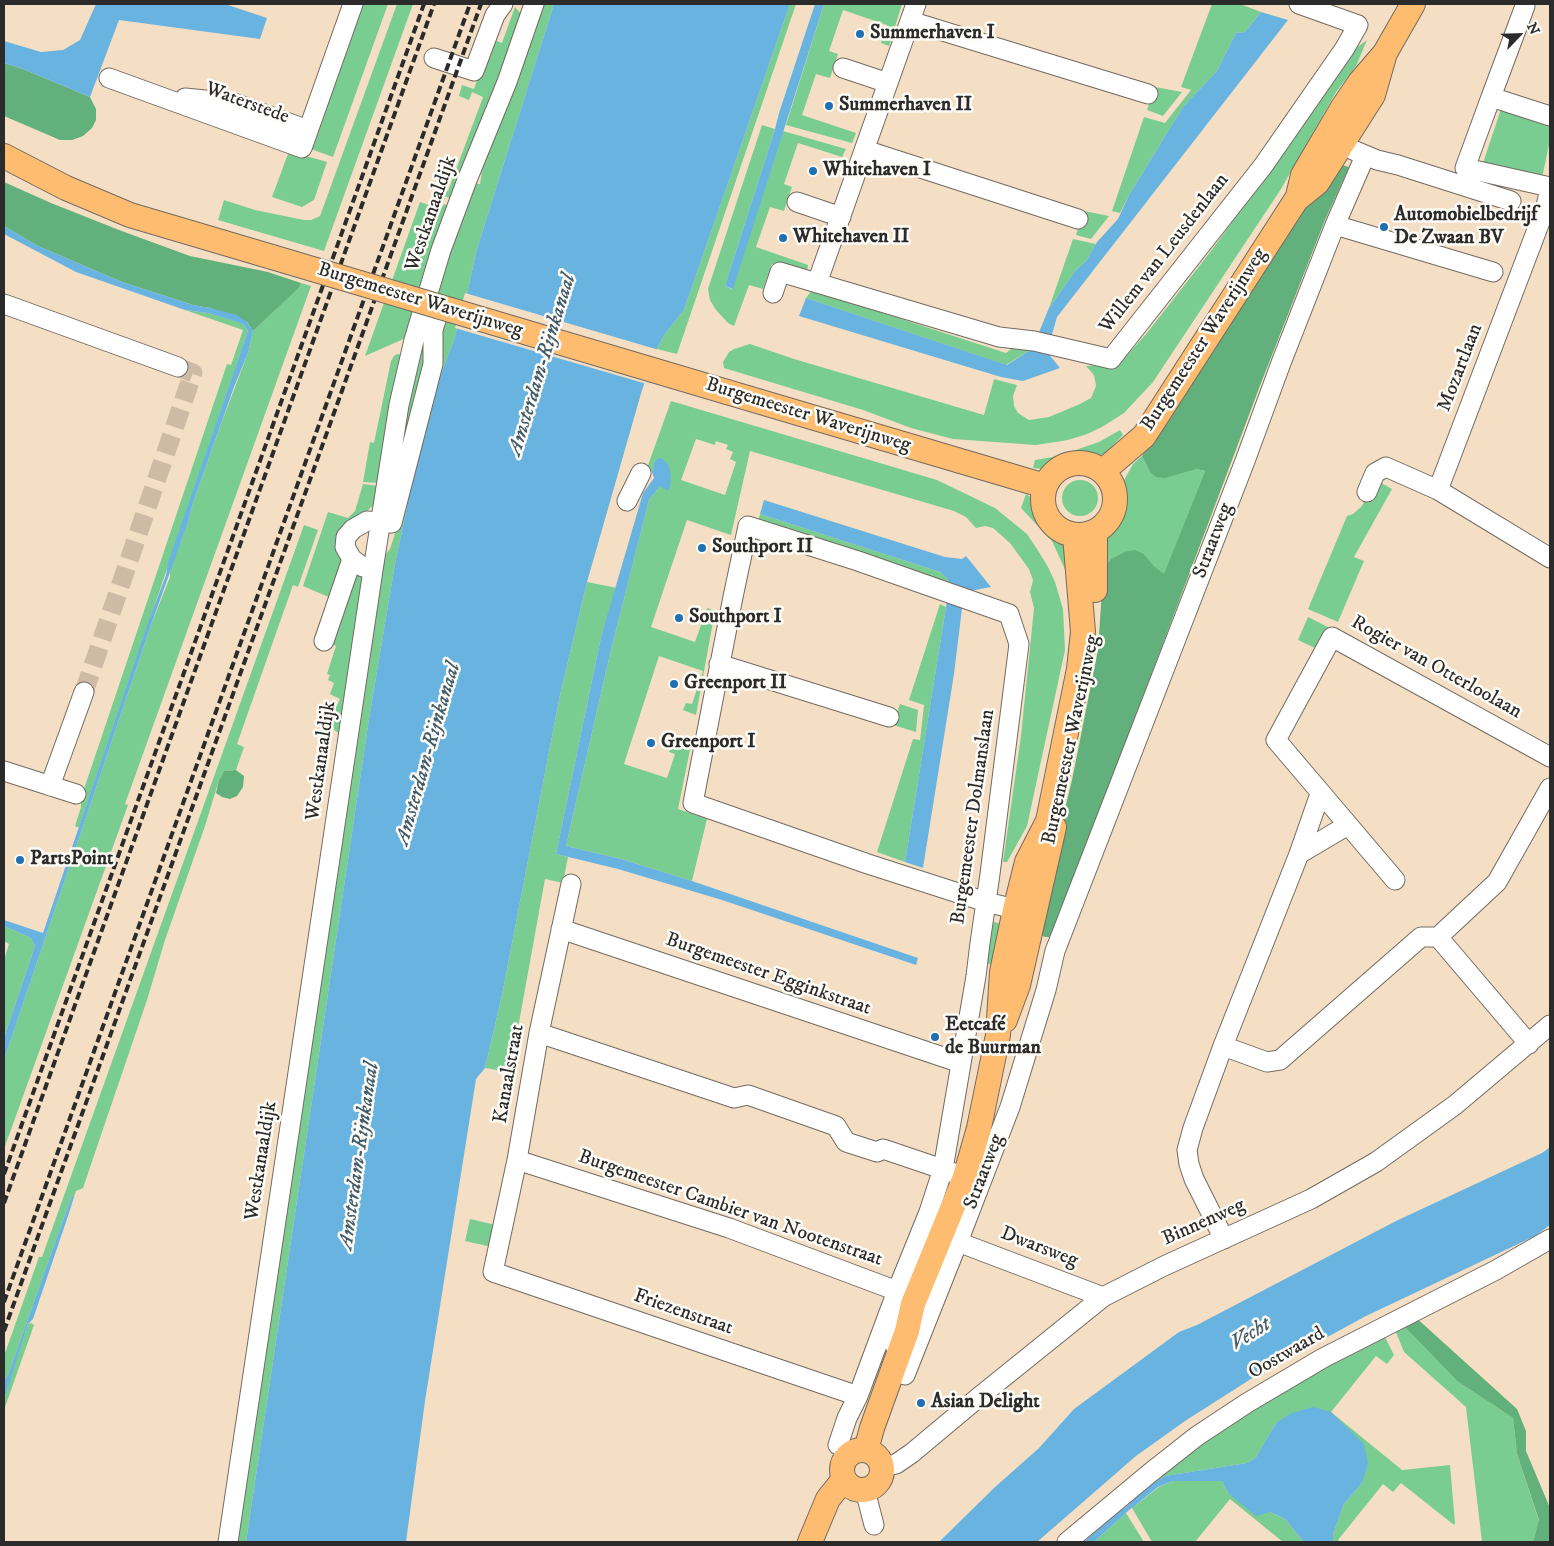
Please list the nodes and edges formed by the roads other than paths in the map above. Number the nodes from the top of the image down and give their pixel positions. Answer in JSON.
{"nodes":[{"id":1,"x":353,"y":4,"type":"edge"},
{"id":2,"x":503,"y":4,"type":"edge"},
{"id":3,"x":916,"y":4,"type":"edge"},
{"id":4,"x":1299,"y":4,"type":"edge"},
{"id":5,"x":1413,"y":4,"type":"edge"},
{"id":6,"x":529,"y":5,"type":"edge"},
{"id":7,"x":1525,"y":6,"type":"dead end"},
{"id":8,"x":910,"y":22,"type":"junction"},
{"id":9,"x":434,"y":58,"type":"dead end"},
{"id":10,"x":843,"y":69,"type":"dead end"},
{"id":11,"x":109,"y":78,"type":"dead end"},
{"id":12,"x":888,"y":83,"type":"junction"},
{"id":13,"x":1148,"y":94,"type":"dead end"},
{"id":14,"x":1491,"y":97,"type":"junction"},
{"id":15,"x":1550,"y":116,"type":"edge"},
{"id":16,"x":1335,"y":139,"type":"junction"},
{"id":17,"x":865,"y":150,"type":"junction"},
{"id":18,"x":4,"y":156,"type":"edge"},
{"id":19,"x":1365,"y":156,"type":"junction"},
{"id":20,"x":1550,"y":188,"type":"edge"},
{"id":21,"x":1511,"y":201,"type":"dead end"},
{"id":22,"x":797,"y":202,"type":"dead end"},
{"id":23,"x":841,"y":217,"type":"junction"},
{"id":24,"x":1078,"y":219,"type":"dead end"},
{"id":25,"x":1335,"y":225,"type":"junction"},
{"id":26,"x":1493,"y":272,"type":"dead end"},
{"id":27,"x":817,"y":282,"type":"junction"},
{"id":28,"x":773,"y":293,"type":"dead end"},
{"id":29,"x":4,"y":304,"type":"edge"},
{"id":30,"x":440,"y":307,"type":"junction"},
{"id":31,"x":178,"y":367,"type":"tunnel mouth"},
{"id":32,"x":1103,"y":471,"type":"junction"},
{"id":33,"x":641,"y":473,"type":"dead end"},
{"id":34,"x":1045,"y":486,"type":"junction"},
{"id":35,"x":1438,"y":490,"type":"junction"},
{"id":36,"x":1367,"y":492,"type":"dead end"},
{"id":37,"x":627,"y":501,"type":"dead end"},
{"id":38,"x":387,"y":519,"type":"junction"},
{"id":39,"x":1085,"y":534,"type":"junction"},
{"id":40,"x":1550,"y":558,"type":"edge"},
{"id":41,"x":352,"y":559,"type":"junction"},
{"id":42,"x":373,"y":570,"type":"junction"},
{"id":43,"x":324,"y":641,"type":"dead end"},
{"id":44,"x":719,"y":664,"type":"junction"},
{"id":45,"x":84,"y":692,"type":"tunnel mouth"},
{"id":46,"x":888,"y":717,"type":"dead end"},
{"id":47,"x":1550,"y":757,"type":"edge"},
{"id":48,"x":4,"y":771,"type":"edge"},
{"id":49,"x":50,"y":786,"type":"junction"},
{"id":50,"x":1550,"y":788,"type":"edge"},
{"id":51,"x":76,"y":794,"type":"dead end"},
{"id":52,"x":1320,"y":794,"type":"junction"},
{"id":53,"x":1348,"y":825,"type":"junction"},
{"id":54,"x":1299,"y":854,"type":"junction"},
{"id":55,"x":1395,"y":880,"type":"dead end"},
{"id":56,"x":571,"y":884,"type":"dead end"},
{"id":57,"x":986,"y":902,"type":"junction"},
{"id":58,"x":1025,"y":912,"type":"junction"},
{"id":59,"x":560,"y":929,"type":"junction"},
{"id":60,"x":1438,"y":937,"type":"junction"},
{"id":61,"x":1018,"y":943,"type":"junction"},
{"id":62,"x":1055,"y":951,"type":"junction"},
{"id":63,"x":1550,"y":1025,"type":"edge"},
{"id":64,"x":540,"y":1033,"type":"junction"},
{"id":65,"x":1529,"y":1044,"type":"junction"},
{"id":66,"x":1223,"y":1046,"type":"junction"},
{"id":67,"x":961,"y":1063,"type":"junction"},
{"id":68,"x":517,"y":1160,"type":"junction"},
{"id":69,"x":943,"y":1169,"type":"junction"},
{"id":70,"x":965,"y":1177,"type":"junction"},
{"id":71,"x":1224,"y":1239,"type":"junction"},
{"id":72,"x":1550,"y":1239,"type":"edge"},
{"id":73,"x":958,"y":1242,"type":"junction"},
{"id":74,"x":493,"y":1272,"type":"joint"},
{"id":75,"x":905,"y":1297,"type":"junction"},
{"id":76,"x":1103,"y":1297,"type":"junction"},
{"id":77,"x":883,"y":1347,"type":"junction"},
{"id":78,"x":892,"y":1371,"type":"junction"},
{"id":79,"x":858,"y":1396,"type":"junction"},
{"id":80,"x":860,"y":1454,"type":"junction"},
{"id":81,"x":855,"y":1486,"type":"junction"},
{"id":82,"x":874,"y":1525,"type":"dead end"},
{"id":83,"x":813,"y":1537,"type":"edge"},
{"id":84,"x":228,"y":1542,"type":"edge"},
{"id":85,"x":1067,"y":1542,"type":"edge"}],
"edges":[{"from":1,"to":11,"type":"street","name":"Waterstede"},
{"from":2,"to":9,"type":"street"},
{"from":3,"to":8,"type":"street"},
{"from":4,"to":27,"type":"street","name":"Willem van Leusdenlaan"},
{"from":5,"to":16,"type":"main road"},
{"from":6,"to":38,"type":"street","name":"Westkanaaldijk"},
{"from":7,"to":14,"type":"street"},
{"from":8,"to":12,"type":"street"},
{"from":8,"to":13,"type":"street"},
{"from":10,"to":12,"type":"street"},
{"from":12,"to":17,"type":"street"},
{"from":14,"to":15,"type":"street"},
{"from":14,"to":20,"type":"street"},
{"from":16,"to":19,"type":"street"},
{"from":16,"to":32,"type":"main road","name":"Burgemeester Waverijnweg"},
{"from":17,"to":23,"type":"street"},
{"from":17,"to":24,"type":"street"},
{"from":18,"to":30,"type":"main road","name":"Burgemeester Waverijnweg","bridge":true},
{"from":19,"to":21,"type":"street"},
{"from":19,"to":25,"type":"street","name":"Straatweg"},
{"from":20,"to":35,"type":"street","name":"Mozartlaan"},
{"from":22,"to":23,"type":"street"},
{"from":23,"to":27,"type":"street"},
{"from":25,"to":26,"type":"street"},
{"from":25,"to":62,"type":"street","name":"Straatweg"},
{"from":27,"to":28,"type":"street","name":"Willem van Leusdenlaan"},
{"from":29,"to":31,"type":"street"},
{"from":30,"to":34,"type":"main road","name":"Burgemeester Waverijnweg","bridge":true},
{"from":30,"to":38,"type":"street"},
{"from":32,"to":34,"type":"main road"},
{"from":32,"to":39,"type":"main road"},
{"from":33,"to":37,"type":"street"},
{"from":34,"to":39,"type":"main road"},
{"from":35,"to":36,"type":"street"},
{"from":35,"to":40,"type":"street"},
{"from":38,"to":41,"type":"street"},
{"from":38,"to":42,"type":"street","name":"Westkanaaldijk"},
{"from":39,"to":58,"type":"main road","name":"Burgemeester Waverijnweg"},
{"from":41,"to":42,"type":"street"},
{"from":41,"to":43,"type":"street"},
{"from":42,"to":84,"type":"street","name":"Westkanaaldijk"},
{"from":44,"to":46,"type":"street"},
{"from":44,"to":57,"type":"street"},
{"from":44,"to":57,"type":"street","name":"Burgemeester Dolmanslaan"},
{"from":45,"to":49,"type":"street"},
{"from":47,"to":52,"type":"street","name":"Rogier van Otterloolaan"},
{"from":48,"to":49,"type":"street"},
{"from":49,"to":51,"type":"street"},
{"from":50,"to":60,"type":"street"},
{"from":52,"to":53,"type":"street","name":"Rogier van Otterloolaan"},
{"from":52,"to":54,"type":"street"},
{"from":53,"to":54,"type":"street"},
{"from":53,"to":55,"type":"street","name":"Rogier van Otterloolaan"},
{"from":54,"to":66,"type":"street"},
{"from":56,"to":59,"type":"street","name":"Kanaalstraat"},
{"from":57,"to":58,"type":"street"},
{"from":57,"to":67,"type":"street","name":"Burgemeester Dolmanslaan"},
{"from":58,"to":61,"type":"main road","name":"Burgemeester Waverijnweg"},
{"from":59,"to":64,"type":"street","name":"Kanaalstraat"},
{"from":59,"to":67,"type":"street","name":"Burgemeester Egginkstraat"},
{"from":60,"to":65,"type":"street"},
{"from":60,"to":66,"type":"street"},
{"from":61,"to":62,"type":"street"},
{"from":61,"to":70,"type":"main road","name":"Straatweg"},
{"from":62,"to":73,"type":"street","name":"Straatweg"},
{"from":63,"to":65,"type":"street","name":"Binnenweg"},
{"from":64,"to":68,"type":"street","name":"Kanaalstraat"},
{"from":64,"to":69,"type":"street","name":"Straatweg"},
{"from":65,"to":71,"type":"street","name":"Binnenweg"},
{"from":66,"to":71,"type":"street"},
{"from":67,"to":69,"type":"street","name":"Burgemeester Dolmanslaan"},
{"from":68,"to":74,"type":"street","name":"Kanaalstraat"},
{"from":68,"to":75,"type":"street","name":"Burgemeester Cambier van Nootenstraat"},
{"from":69,"to":70,"type":"street","name":"Straatweg"},
{"from":69,"to":75,"type":"street","name":"Burgemeester Dolmanslaan"},
{"from":70,"to":75,"type":"main road","name":"Straatweg"},
{"from":71,"to":76,"type":"street","name":"Binnenweg"},
{"from":72,"to":85,"type":"street","name":"Oostwaard"},
{"from":73,"to":76,"type":"street","name":"Dwarsweg"},
{"from":73,"to":78,"type":"street","name":"Straatweg"},
{"from":74,"to":79,"type":"street","name":"Friezenstraat"},
{"from":75,"to":77,"type":"main road","name":"Straatweg"},
{"from":75,"to":78,"type":"main road","name":"Straatweg"},
{"from":76,"to":80,"type":"street","name":"Binnenweg"},
{"from":77,"to":79,"type":"street"},
{"from":77,"to":80,"type":"main road","name":"Straatweg"},
{"from":78,"to":80,"type":"main road","name":"Straatweg"},
{"from":79,"to":80,"type":"street"},
{"from":80,"to":81,"type":"main road"},
{"from":80,"to":81,"type":"main road"},
{"from":81,"to":82,"type":"street"},
{"from":81,"to":83,"type":"main road"}]}
